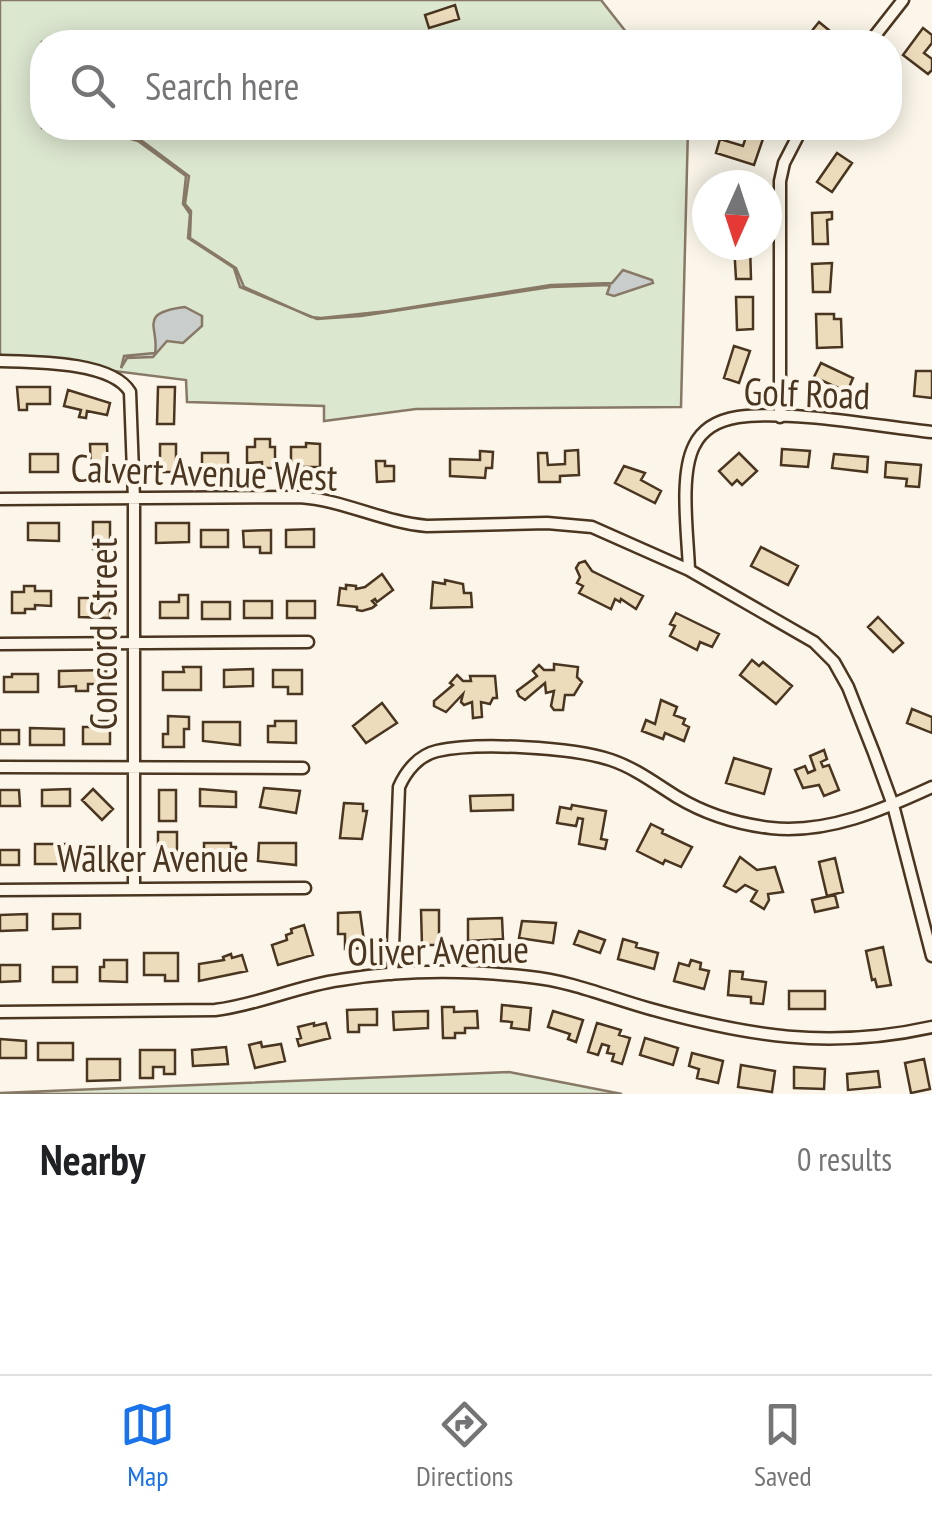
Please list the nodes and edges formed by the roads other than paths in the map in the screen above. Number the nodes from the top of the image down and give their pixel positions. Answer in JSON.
{"nodes":[{"id":1,"x":903,"y":0,"type":"edge"},
{"id":2,"x":879,"y":30,"type":"edge"},
{"id":3,"x":796,"y":140,"type":"edge"},
{"id":4,"x":0,"y":361,"type":"edge"},
{"id":5,"x":780,"y":417,"type":"junction"},
{"id":6,"x":932,"y":432,"type":"edge"},
{"id":7,"x":0,"y":498,"type":"edge"},
{"id":8,"x":134,"y":498,"type":"junction"},
{"id":9,"x":689,"y":570,"type":"junction"},
{"id":10,"x":308,"y":642,"type":"dead end"},
{"id":11,"x":133,"y":643,"type":"junction"},
{"id":12,"x":0,"y":644,"type":"edge"},
{"id":13,"x":134,"y":767,"type":"junction"},
{"id":14,"x":0,"y":768,"type":"edge"},
{"id":15,"x":303,"y":768,"type":"dead end"},
{"id":16,"x":932,"y":787,"type":"edge"},
{"id":17,"x":893,"y":805,"type":"junction"},
{"id":18,"x":305,"y":888,"type":"dead end"},
{"id":19,"x":134,"y":889,"type":"junction"},
{"id":20,"x":0,"y":890,"type":"edge"},
{"id":21,"x":932,"y":956,"type":"edge"},
{"id":22,"x":392,"y":974,"type":"junction"},
{"id":23,"x":0,"y":1012,"type":"edge"},
{"id":24,"x":932,"y":1028,"type":"edge"}],
"edges":[{"from":1,"to":2,"type":"street"},
{"from":3,"to":5,"type":"street"},
{"from":4,"to":8,"type":"street","name":"Concord Street"},
{"from":5,"to":6,"type":"street","name":"Golf Road"},
{"from":5,"to":9,"type":"street","name":"Golf Road"},
{"from":7,"to":8,"type":"street","name":"Calvert Avenue West"},
{"from":8,"to":9,"type":"street","name":"Calvert Avenue West"},
{"from":8,"to":11,"type":"street","name":"Concord Street"},
{"from":9,"to":17,"type":"street","name":"Calvert Avenue West"},
{"from":10,"to":11,"type":"street"},
{"from":11,"to":12,"type":"street"},
{"from":11,"to":13,"type":"street","name":"Concord Street"},
{"from":13,"to":14,"type":"street"},
{"from":13,"to":15,"type":"street"},
{"from":13,"to":19,"type":"street","name":"Concord Street"},
{"from":16,"to":17,"type":"street"},
{"from":17,"to":21,"type":"street","name":"Calvert Avenue West"},
{"from":17,"to":22,"type":"street"},
{"from":18,"to":19,"type":"street","name":"Walker Avenue"},
{"from":19,"to":20,"type":"street","name":"Walker Avenue"},
{"from":22,"to":23,"type":"street","name":"Oliver Avenue"},
{"from":22,"to":24,"type":"street","name":"Oliver Avenue"}]}
